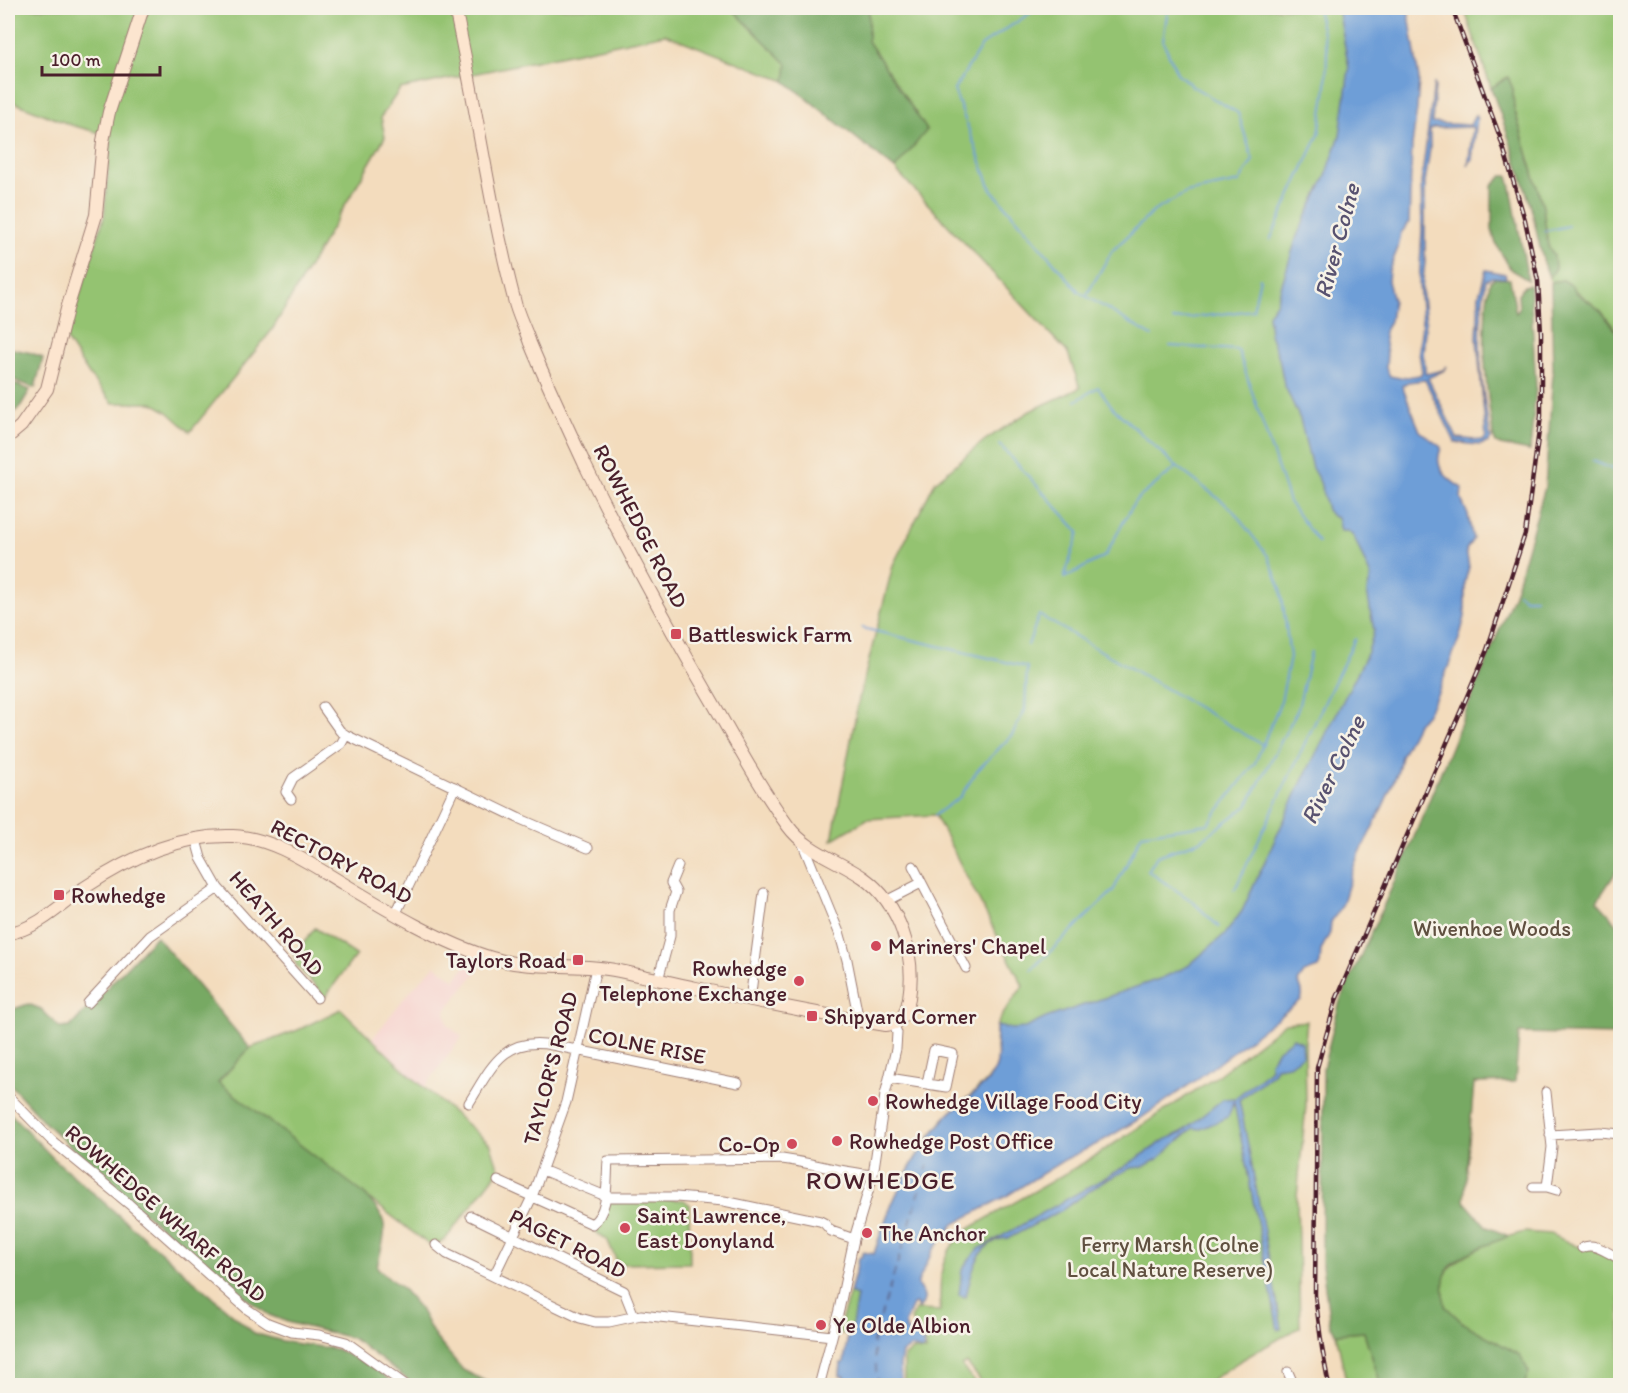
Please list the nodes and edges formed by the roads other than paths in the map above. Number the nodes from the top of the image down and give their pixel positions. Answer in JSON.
{"nodes":[{"id":1,"x":143,"y":8,"type":"edge"},
{"id":2,"x":455,"y":8,"type":"edge"},
{"id":3,"x":8,"y":437,"type":"edge"},
{"id":4,"x":323,"y":707,"type":"dead end"},
{"id":5,"x":346,"y":735,"type":"junction"},
{"id":6,"x":455,"y":787,"type":"junction"},
{"id":7,"x":285,"y":794,"type":"dead end"},
{"id":8,"x":196,"y":840,"type":"junction"},
{"id":9,"x":802,"y":842,"type":"junction"},
{"id":10,"x":588,"y":848,"type":"dead end"},
{"id":11,"x":678,"y":866,"type":"dead end"},
{"id":12,"x":913,"y":866,"type":"dead end"},
{"id":13,"x":921,"y":883,"type":"junction"},
{"id":14,"x":218,"y":888,"type":"junction"},
{"id":15,"x":764,"y":893,"type":"dead end"},
{"id":16,"x":886,"y":901,"type":"junction"},
{"id":17,"x":396,"y":913,"type":"junction"},
{"id":18,"x":9,"y":935,"type":"edge"},
{"id":19,"x":596,"y":968,"type":"junction"},
{"id":20,"x":966,"y":968,"type":"dead end"},
{"id":21,"x":658,"y":980,"type":"junction"},
{"id":22,"x":317,"y":998,"type":"dead end"},
{"id":23,"x":750,"y":1000,"type":"junction"},
{"id":24,"x":88,"y":1003,"type":"dead end"},
{"id":25,"x":859,"y":1021,"type":"junction"},
{"id":26,"x":894,"y":1024,"type":"junction"},
{"id":27,"x":577,"y":1051,"type":"junction"},
{"id":28,"x":889,"y":1078,"type":"junction"},
{"id":29,"x":738,"y":1083,"type":"dead end"},
{"id":30,"x":927,"y":1083,"type":"dead end"},
{"id":31,"x":1546,"y":1092,"type":"dead end"},
{"id":32,"x":8,"y":1096,"type":"edge"},
{"id":33,"x":469,"y":1103,"type":"dead end"},
{"id":34,"x":1620,"y":1134,"type":"edge"},
{"id":35,"x":1550,"y":1135,"type":"junction"},
{"id":36,"x":542,"y":1170,"type":"junction"},
{"id":37,"x":873,"y":1175,"type":"junction"},
{"id":38,"x":498,"y":1181,"type":"dead end"},
{"id":39,"x":1533,"y":1187,"type":"dead end"},
{"id":40,"x":605,"y":1196,"type":"junction"},
{"id":41,"x":532,"y":1197,"type":"junction"},
{"id":42,"x":471,"y":1216,"type":"dead end"},
{"id":43,"x":513,"y":1236,"type":"junction"},
{"id":44,"x":854,"y":1239,"type":"junction"},
{"id":45,"x":436,"y":1245,"type":"dead end"},
{"id":46,"x":1582,"y":1248,"type":"dead end"},
{"id":47,"x":1620,"y":1259,"type":"edge"},
{"id":48,"x":494,"y":1276,"type":"junction"},
{"id":49,"x":634,"y":1316,"type":"junction"},
{"id":50,"x":832,"y":1336,"type":"junction"},
{"id":51,"x":1288,"y":1372,"type":"dead end"},
{"id":52,"x":407,"y":1386,"type":"edge"},
{"id":53,"x":819,"y":1386,"type":"edge"},
{"id":54,"x":1294,"y":1386,"type":"edge"}],
"edges":[{"from":1,"to":3,"type":"street"},
{"from":2,"to":9,"type":"street","name":"ROWHEDGE ROAD"},
{"from":4,"to":5,"type":"street"},
{"from":5,"to":6,"type":"street"},
{"from":5,"to":7,"type":"street"},
{"from":6,"to":10,"type":"street"},
{"from":6,"to":17,"type":"street"},
{"from":8,"to":14,"type":"street","name":"HEATH ROAD"},
{"from":8,"to":17,"type":"street","name":"RECTORY ROAD"},
{"from":8,"to":18,"type":"street","name":"RECTORY ROAD"},
{"from":9,"to":16,"type":"street","name":"ROWHEDGE ROAD"},
{"from":9,"to":25,"type":"street"},
{"from":11,"to":21,"type":"street"},
{"from":12,"to":13,"type":"street"},
{"from":13,"to":16,"type":"street"},
{"from":13,"to":20,"type":"street"},
{"from":14,"to":22,"type":"street","name":"HEATH ROAD"},
{"from":14,"to":24,"type":"street"},
{"from":15,"to":23,"type":"street"},
{"from":16,"to":26,"type":"street","name":"ROWHEDGE ROAD"},
{"from":17,"to":19,"type":"street","name":"RECTORY ROAD"},
{"from":19,"to":21,"type":"street","name":"RECTORY ROAD"},
{"from":19,"to":27,"type":"street","name":"TAYLOR'S ROAD"},
{"from":21,"to":23,"type":"street","name":"RECTORY ROAD"},
{"from":23,"to":25,"type":"street","name":"RECTORY ROAD"},
{"from":25,"to":26,"type":"street","name":"RECTORY ROAD"},
{"from":26,"to":28,"type":"street"},
{"from":27,"to":29,"type":"street","name":"COLNE RISE"},
{"from":27,"to":33,"type":"street","name":"COLNE RISE"},
{"from":27,"to":36,"type":"street","name":"TAYLOR'S ROAD"},
{"from":28,"to":30,"type":"street"},
{"from":28,"to":37,"type":"street"},
{"from":31,"to":35,"type":"street"},
{"from":32,"to":52,"type":"street","name":"ROWHEDGE WHARF ROAD"},
{"from":34,"to":35,"type":"street"},
{"from":35,"to":39,"type":"street"},
{"from":36,"to":40,"type":"street"},
{"from":36,"to":41,"type":"street","name":"TAYLOR'S ROAD"},
{"from":37,"to":40,"type":"street"},
{"from":37,"to":44,"type":"street"},
{"from":38,"to":41,"type":"street"},
{"from":40,"to":41,"type":"street"},
{"from":40,"to":44,"type":"street"},
{"from":41,"to":43,"type":"street","name":"TAYLOR'S ROAD"},
{"from":42,"to":43,"type":"street","name":"PAGET ROAD"},
{"from":43,"to":48,"type":"street","name":"TAYLOR'S ROAD"},
{"from":43,"to":49,"type":"street","name":"PAGET ROAD"},
{"from":44,"to":50,"type":"street"},
{"from":45,"to":48,"type":"street"},
{"from":46,"to":47,"type":"street"},
{"from":48,"to":49,"type":"street"},
{"from":49,"to":50,"type":"street"},
{"from":50,"to":53,"type":"street"},
{"from":51,"to":54,"type":"street"}]}
